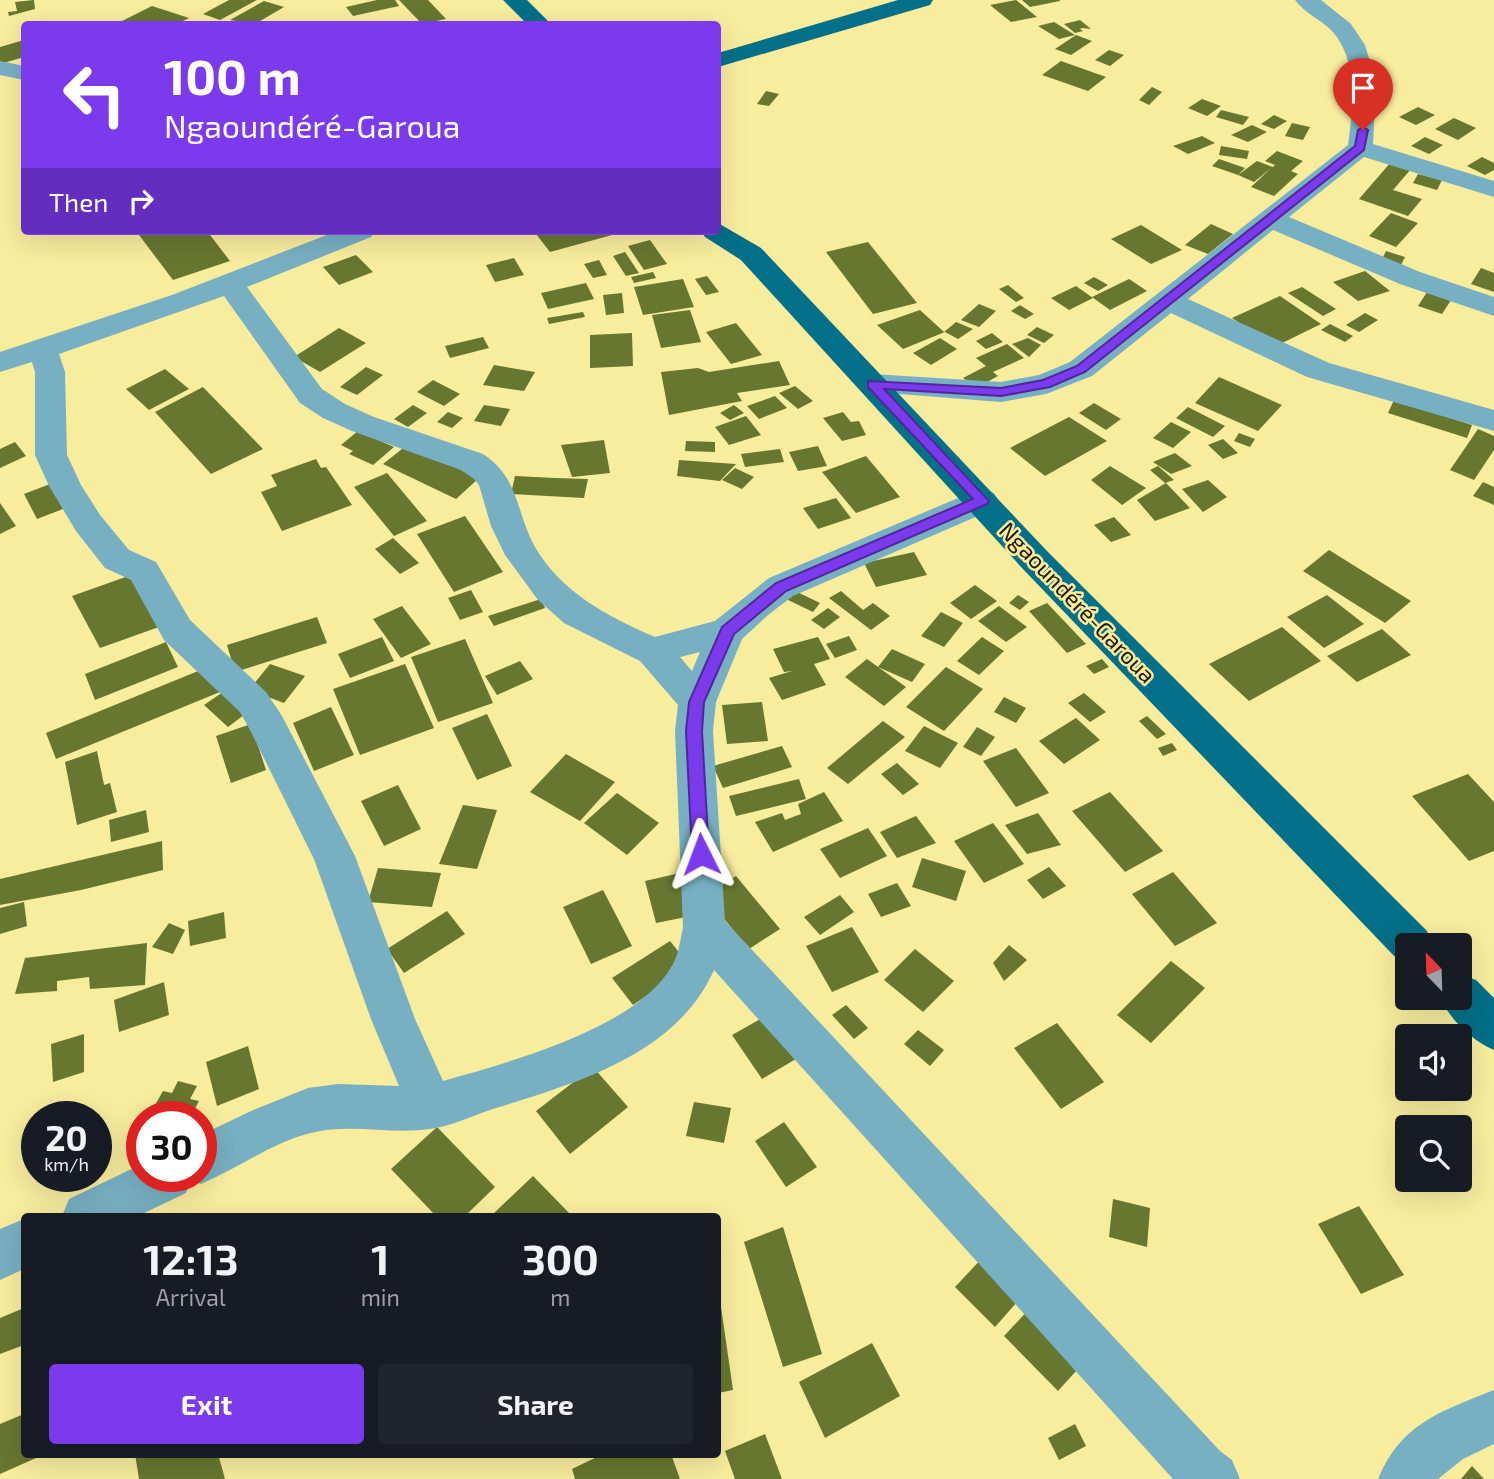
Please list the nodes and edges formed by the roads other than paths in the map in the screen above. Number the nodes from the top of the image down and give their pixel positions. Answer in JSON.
{"nodes":[{"id":1,"x":922,"y":0,"type":"edge"},
{"id":2,"x":1306,"y":0,"type":"edge"},
{"id":3,"x":503,"y":1,"type":"edge"},
{"id":4,"x":513,"y":21,"type":"edge"},
{"id":5,"x":535,"y":21,"type":"edge"},
{"id":6,"x":721,"y":59,"type":"edge"},
{"id":7,"x":0,"y":68,"type":"edge"},
{"id":8,"x":21,"y":72,"type":"edge"},
{"id":9,"x":1360,"y":148,"type":"junction"},
{"id":10,"x":1494,"y":189,"type":"edge"},
{"id":11,"x":721,"y":207,"type":"edge"},
{"id":12,"x":1270,"y":219,"type":"junction"},
{"id":13,"x":351,"y":235,"type":"edge"},
{"id":14,"x":721,"y":235,"type":"edge"},
{"id":15,"x":751,"y":254,"type":"junction"},
{"id":16,"x":230,"y":285,"type":"junction"},
{"id":17,"x":1168,"y":300,"type":"junction"},
{"id":18,"x":1494,"y":307,"type":"edge"},
{"id":19,"x":43,"y":350,"type":"junction"},
{"id":20,"x":0,"y":361,"type":"edge"},
{"id":21,"x":872,"y":384,"type":"junction"},
{"id":22,"x":1494,"y":421,"type":"edge"},
{"id":23,"x":982,"y":501,"type":"junction"},
{"id":24,"x":727,"y":631,"type":"junction"},
{"id":25,"x":653,"y":651,"type":"junction"},
{"id":26,"x":697,"y":702,"type":"junction"},
{"id":27,"x":704,"y":928,"type":"junction"},
{"id":28,"x":1400,"y":933,"type":"edge"},
{"id":29,"x":1472,"y":1006,"type":"edge"},
{"id":30,"x":1494,"y":1029,"type":"edge"},
{"id":31,"x":430,"y":1107,"type":"junction"},
{"id":32,"x":217,"y":1152,"type":"edge"},
{"id":33,"x":136,"y":1192,"type":"edge"},
{"id":34,"x":92,"y":1213,"type":"edge"},
{"id":35,"x":21,"y":1245,"type":"edge"},
{"id":36,"x":0,"y":1255,"type":"edge"},
{"id":37,"x":1494,"y":1417,"type":"edge"},
{"id":38,"x":1213,"y":1479,"type":"edge"},
{"id":39,"x":1405,"y":1479,"type":"edge"}],
"edges":[{"from":1,"to":6,"type":"highway"},
{"from":2,"to":9,"type":"street"},
{"from":3,"to":4,"type":"highway"},
{"from":3,"to":5,"type":"highway"},
{"from":7,"to":8,"type":"street"},
{"from":9,"to":10,"type":"street"},
{"from":9,"to":12,"type":"street"},
{"from":11,"to":15,"type":"highway","name":"Ngaoundéré-Garoua"},
{"from":12,"to":17,"type":"street"},
{"from":12,"to":18,"type":"street"},
{"from":13,"to":16,"type":"street"},
{"from":14,"to":15,"type":"highway","name":"Ngaoundéré-Garoua"},
{"from":15,"to":21,"type":"highway","name":"Ngaoundéré-Garoua"},
{"from":16,"to":19,"type":"street"},
{"from":16,"to":25,"type":"street"},
{"from":17,"to":21,"type":"street"},
{"from":17,"to":22,"type":"street"},
{"from":19,"to":20,"type":"street"},
{"from":19,"to":31,"type":"street"},
{"from":21,"to":23,"type":"highway","name":"Ngaoundéré-Garoua"},
{"from":23,"to":24,"type":"street"},
{"from":23,"to":28,"type":"highway","name":"Ngaoundéré-Garoua"},
{"from":24,"to":25,"type":"street"},
{"from":24,"to":26,"type":"street"},
{"from":25,"to":26,"type":"street"},
{"from":26,"to":27,"type":"street"},
{"from":27,"to":31,"type":"street"},
{"from":27,"to":38,"type":"street"},
{"from":29,"to":30,"type":"highway"},
{"from":31,"to":32,"type":"street"},
{"from":33,"to":34,"type":"street"},
{"from":35,"to":36,"type":"street"},
{"from":37,"to":39,"type":"street"}]}
